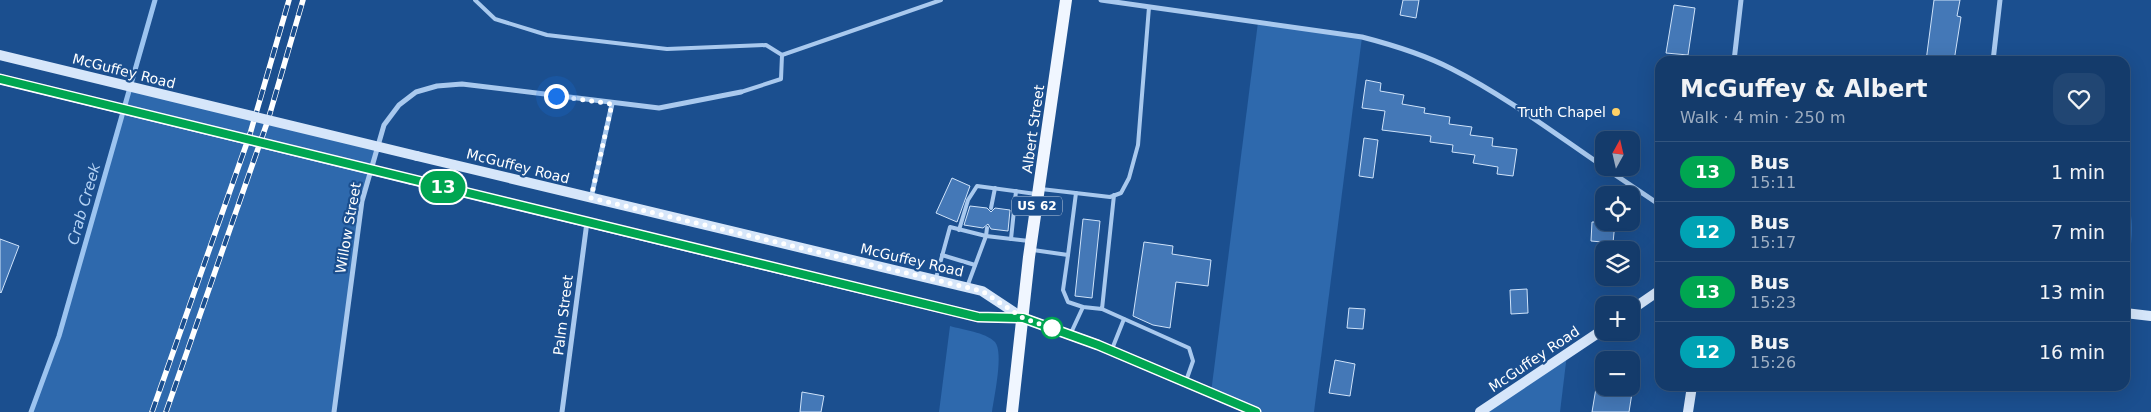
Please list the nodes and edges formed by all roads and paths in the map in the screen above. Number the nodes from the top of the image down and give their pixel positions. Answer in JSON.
{"nodes":[{"id":1,"x":475,"y":0,"type":"edge"},
{"id":2,"x":941,"y":0,"type":"edge"},
{"id":3,"x":1066,"y":0,"type":"edge"},
{"id":4,"x":1101,"y":0,"type":"edge"},
{"id":5,"x":1741,"y":0,"type":"edge"},
{"id":6,"x":2000,"y":0,"type":"edge"},
{"id":7,"x":1149,"y":7,"type":"junction"},
{"id":8,"x":0,"y":55,"type":"edge"},
{"id":9,"x":782,"y":55,"type":"junction"},
{"id":10,"x":1735,"y":56,"type":"edge"},
{"id":11,"x":1994,"y":56,"type":"edge"},
{"id":12,"x":0,"y":80,"type":"edge"},
{"id":13,"x":741,"y":92,"type":"joint"},
{"id":14,"x":612,"y":104,"type":"junction"},
{"id":15,"x":1595,"y":161,"type":"edge"},
{"id":16,"x":1618,"y":176,"type":"edge"},
{"id":17,"x":995,"y":188,"type":"junction"},
{"id":18,"x":1016,"y":191,"type":"junction"},
{"id":19,"x":1039,"y":191,"type":"junction"},
{"id":20,"x":1076,"y":193,"type":"junction"},
{"id":21,"x":1114,"y":195,"type":"junction"},
{"id":22,"x":591,"y":198,"type":"junction"},
{"id":23,"x":1655,"y":201,"type":"edge"},
{"id":24,"x":991,"y":208,"type":"dead end"},
{"id":25,"x":587,"y":221,"type":"junction"},
{"id":26,"x":987,"y":228,"type":"dead end"},
{"id":27,"x":959,"y":230,"type":"junction"},
{"id":28,"x":986,"y":236,"type":"junction"},
{"id":29,"x":1010,"y":239,"type":"junction"},
{"id":30,"x":1031,"y":245,"type":"junction"},
{"id":31,"x":942,"y":255,"type":"junction"},
{"id":32,"x":1068,"y":255,"type":"junction"},
{"id":33,"x":975,"y":265,"type":"junction"},
{"id":34,"x":936,"y":280,"type":"junction"},
{"id":35,"x":967,"y":288,"type":"junction"},
{"id":36,"x":1655,"y":293,"type":"edge"},
{"id":37,"x":1640,"y":304,"type":"edge"},
{"id":38,"x":1083,"y":307,"type":"junction"},
{"id":39,"x":1102,"y":309,"type":"junction"},
{"id":40,"x":2130,"y":314,"type":"edge"},
{"id":41,"x":2151,"y":316,"type":"edge"},
{"id":42,"x":1023,"y":318,"type":"junction"},
{"id":43,"x":1124,"y":319,"type":"junction"},
{"id":44,"x":1070,"y":335,"type":"junction"},
{"id":45,"x":1595,"y":335,"type":"edge"},
{"id":46,"x":1111,"y":350,"type":"junction"},
{"id":47,"x":1186,"y":382,"type":"junction"},
{"id":48,"x":1691,"y":391,"type":"edge"},
{"id":49,"x":1236,"y":408,"type":"edge"},
{"id":50,"x":334,"y":412,"type":"edge"},
{"id":51,"x":562,"y":412,"type":"edge"},
{"id":52,"x":1012,"y":412,"type":"edge"},
{"id":53,"x":1256,"y":412,"type":"edge"},
{"id":54,"x":1480,"y":412,"type":"edge"},
{"id":55,"x":1688,"y":412,"type":"edge"}],
"edges":[{"from":1,"to":9,"type":"lane"},
{"from":2,"to":9,"type":"lane"},
{"from":3,"to":19,"type":"main road","name":"Albert Street","number":"US 62"},
{"from":4,"to":7,"type":"street"},
{"from":5,"to":10,"type":"street"},
{"from":6,"to":11,"type":"street"},
{"from":7,"to":15,"type":"street"},
{"from":7,"to":21,"type":"lane"},
{"from":8,"to":22,"type":"main road","name":"McGuffey Road","bridge":true},
{"from":9,"to":13,"type":"lane"},
{"from":12,"to":25,"type":"main road","name":"McGuffey Road","bridge":true},
{"from":13,"to":14,"type":"street","name":"Willow Street"},
{"from":14,"to":22,"type":"street"},
{"from":14,"to":50,"type":"street","name":"Willow Street"},
{"from":16,"to":23,"type":"street"},
{"from":17,"to":18,"type":"lane"},
{"from":17,"to":24,"type":"lane"},
{"from":17,"to":27,"type":"lane"},
{"from":18,"to":19,"type":"lane"},
{"from":18,"to":29,"type":"lane"},
{"from":19,"to":20,"type":"lane"},
{"from":19,"to":30,"type":"main road","name":"Albert Street","number":"US 62"},
{"from":20,"to":21,"type":"lane"},
{"from":20,"to":32,"type":"lane"},
{"from":21,"to":39,"type":"lane"},
{"from":22,"to":34,"type":"main road","name":"McGuffey Road"},
{"from":25,"to":42,"type":"main road","name":"McGuffey Road"},
{"from":25,"to":51,"type":"street","name":"Palm Street"},
{"from":26,"to":28,"type":"lane"},
{"from":27,"to":28,"type":"lane"},
{"from":27,"to":31,"type":"lane"},
{"from":28,"to":29,"type":"lane"},
{"from":28,"to":33,"type":"lane"},
{"from":29,"to":30,"type":"lane"},
{"from":30,"to":32,"type":"lane"},
{"from":30,"to":42,"type":"main road","name":"Albert Street","number":"US 62"},
{"from":31,"to":33,"type":"lane"},
{"from":31,"to":34,"type":"lane"},
{"from":32,"to":38,"type":"lane"},
{"from":33,"to":35,"type":"lane"},
{"from":34,"to":35,"type":"main road","name":"McGuffey Road"},
{"from":35,"to":42,"type":"main road","name":"McGuffey Road"},
{"from":36,"to":37,"type":"main road"},
{"from":38,"to":39,"type":"lane"},
{"from":38,"to":44,"type":"lane"},
{"from":39,"to":43,"type":"lane"},
{"from":40,"to":41,"type":"main road"},
{"from":42,"to":44,"type":"main road","name":"McGuffey Road"},
{"from":42,"to":52,"type":"main road","name":"Albert Street","number":"US 62"},
{"from":43,"to":46,"type":"lane"},
{"from":43,"to":47,"type":"lane"},
{"from":44,"to":46,"type":"main road","name":"McGuffey Road"},
{"from":45,"to":54,"type":"main road","name":"McGuffey Road"},
{"from":46,"to":47,"type":"main road","name":"McGuffey Road"},
{"from":47,"to":49,"type":"main road","name":"McGuffey Road"},
{"from":48,"to":55,"type":"main road"},
{"from":49,"to":53,"type":"main road","name":"McGuffey Road"}]}
